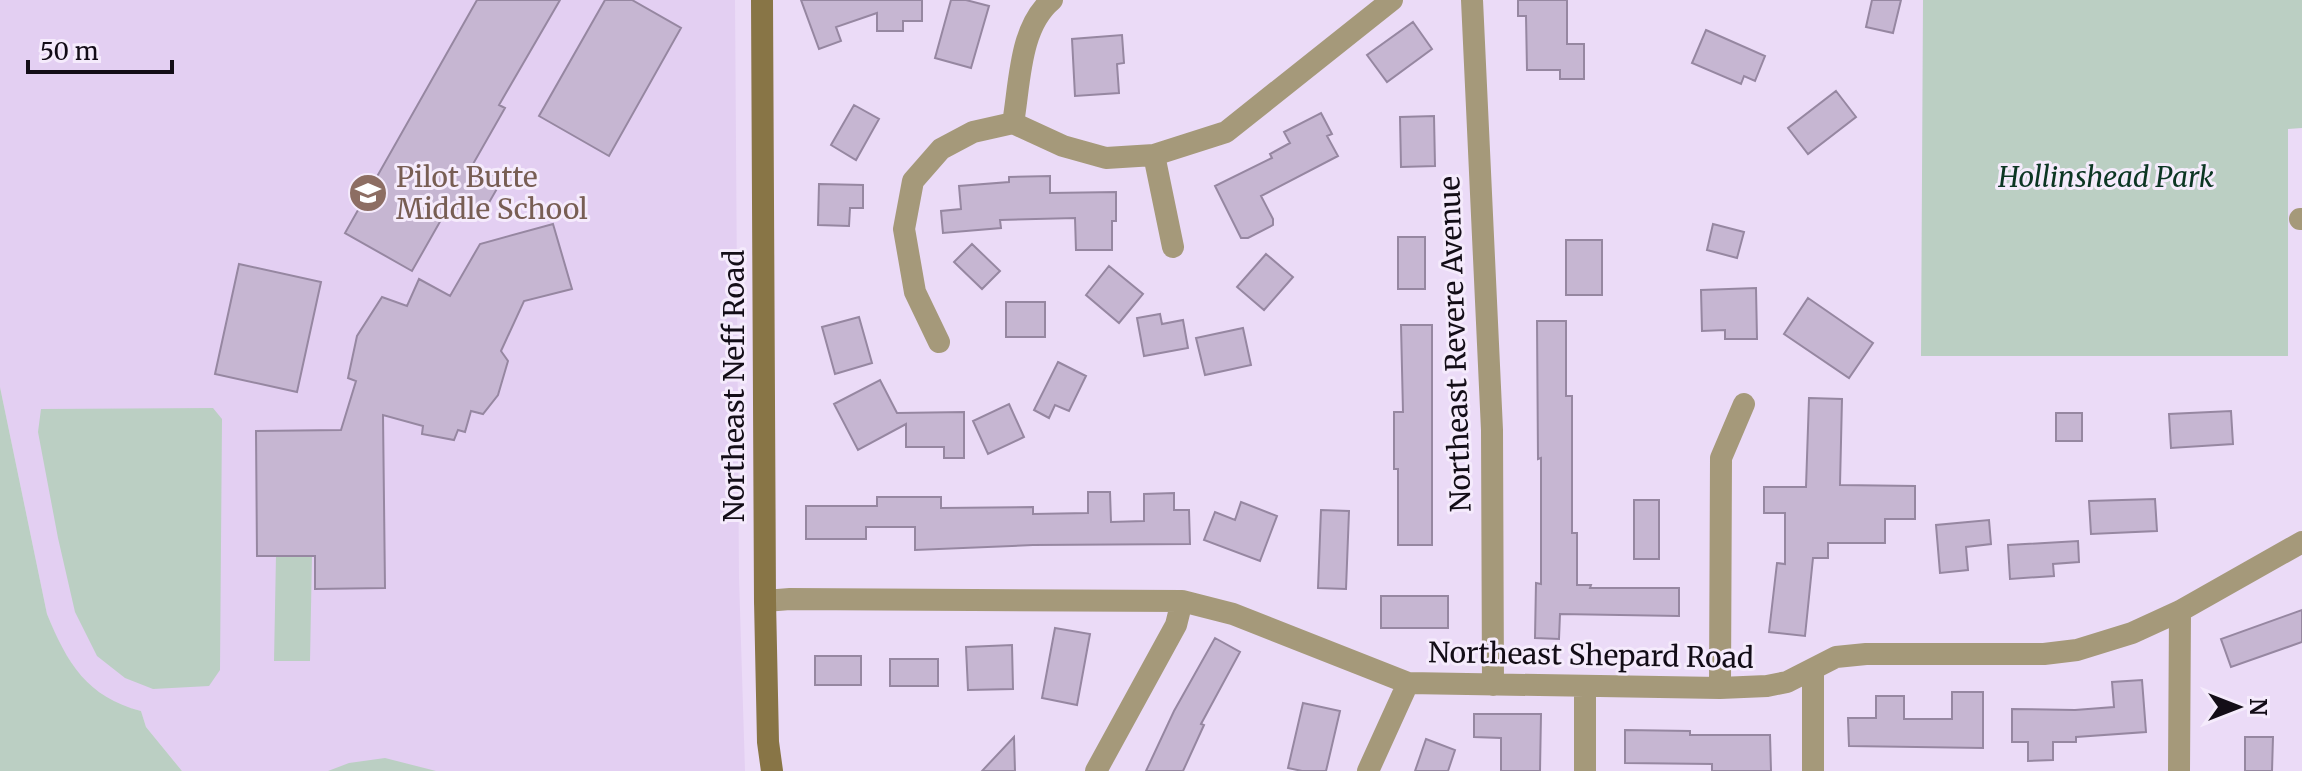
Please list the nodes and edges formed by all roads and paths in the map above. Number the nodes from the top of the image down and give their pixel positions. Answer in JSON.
{"nodes":[{"id":1,"x":762,"y":0,"type":"edge"},
{"id":2,"x":1052,"y":0,"type":"edge"},
{"id":3,"x":1392,"y":0,"type":"edge"},
{"id":4,"x":1472,"y":0,"type":"edge"},
{"id":5,"x":1013,"y":123,"type":"junction"},
{"id":6,"x":1154,"y":155,"type":"junction"},
{"id":7,"x":1173,"y":247,"type":"dead end"},
{"id":8,"x":939,"y":342,"type":"dead end"},
{"id":9,"x":1744,"y":404,"type":"dead end"},
{"id":10,"x":2302,"y":542,"type":"edge"},
{"id":11,"x":765,"y":601,"type":"junction"},
{"id":12,"x":1182,"y":601,"type":"junction"},
{"id":13,"x":2180,"y":611,"type":"junction"},
{"id":14,"x":1813,"y":669,"type":"junction"},
{"id":15,"x":1408,"y":683,"type":"junction"},
{"id":16,"x":1493,"y":685,"type":"junction"},
{"id":17,"x":1585,"y":686,"type":"junction"},
{"id":18,"x":1720,"y":688,"type":"junction"},
{"id":19,"x":772,"y":771,"type":"edge"},
{"id":20,"x":1096,"y":771,"type":"edge"},
{"id":21,"x":1368,"y":771,"type":"edge"},
{"id":22,"x":1585,"y":771,"type":"edge"},
{"id":23,"x":1813,"y":771,"type":"edge"},
{"id":24,"x":2179,"y":771,"type":"edge"}],
"edges":[{"from":1,"to":11,"type":"main road","name":"Northeast Neff Road"},
{"from":2,"to":5,"type":"street"},
{"from":3,"to":6,"type":"street"},
{"from":4,"to":16,"type":"street","name":"Northeast Revere Avenue"},
{"from":5,"to":6,"type":"street"},
{"from":5,"to":8,"type":"street"},
{"from":6,"to":7,"type":"street"},
{"from":9,"to":18,"type":"street"},
{"from":10,"to":13,"type":"street","name":"Northeast Shepard Road"},
{"from":11,"to":12,"type":"street","name":"Northeast Shepard Road"},
{"from":11,"to":19,"type":"main road","name":"Northeast Neff Road"},
{"from":12,"to":15,"type":"street","name":"Northeast Shepard Road"},
{"from":12,"to":20,"type":"street"},
{"from":13,"to":14,"type":"street","name":"Northeast Shepard Road"},
{"from":13,"to":24,"type":"street"},
{"from":14,"to":18,"type":"street","name":"Northeast Shepard Road"},
{"from":14,"to":23,"type":"street"},
{"from":15,"to":16,"type":"street","name":"Northeast Shepard Road"},
{"from":15,"to":21,"type":"street"},
{"from":16,"to":17,"type":"street","name":"Northeast Shepard Road"},
{"from":17,"to":18,"type":"street","name":"Northeast Shepard Road"},
{"from":17,"to":22,"type":"street"}]}
